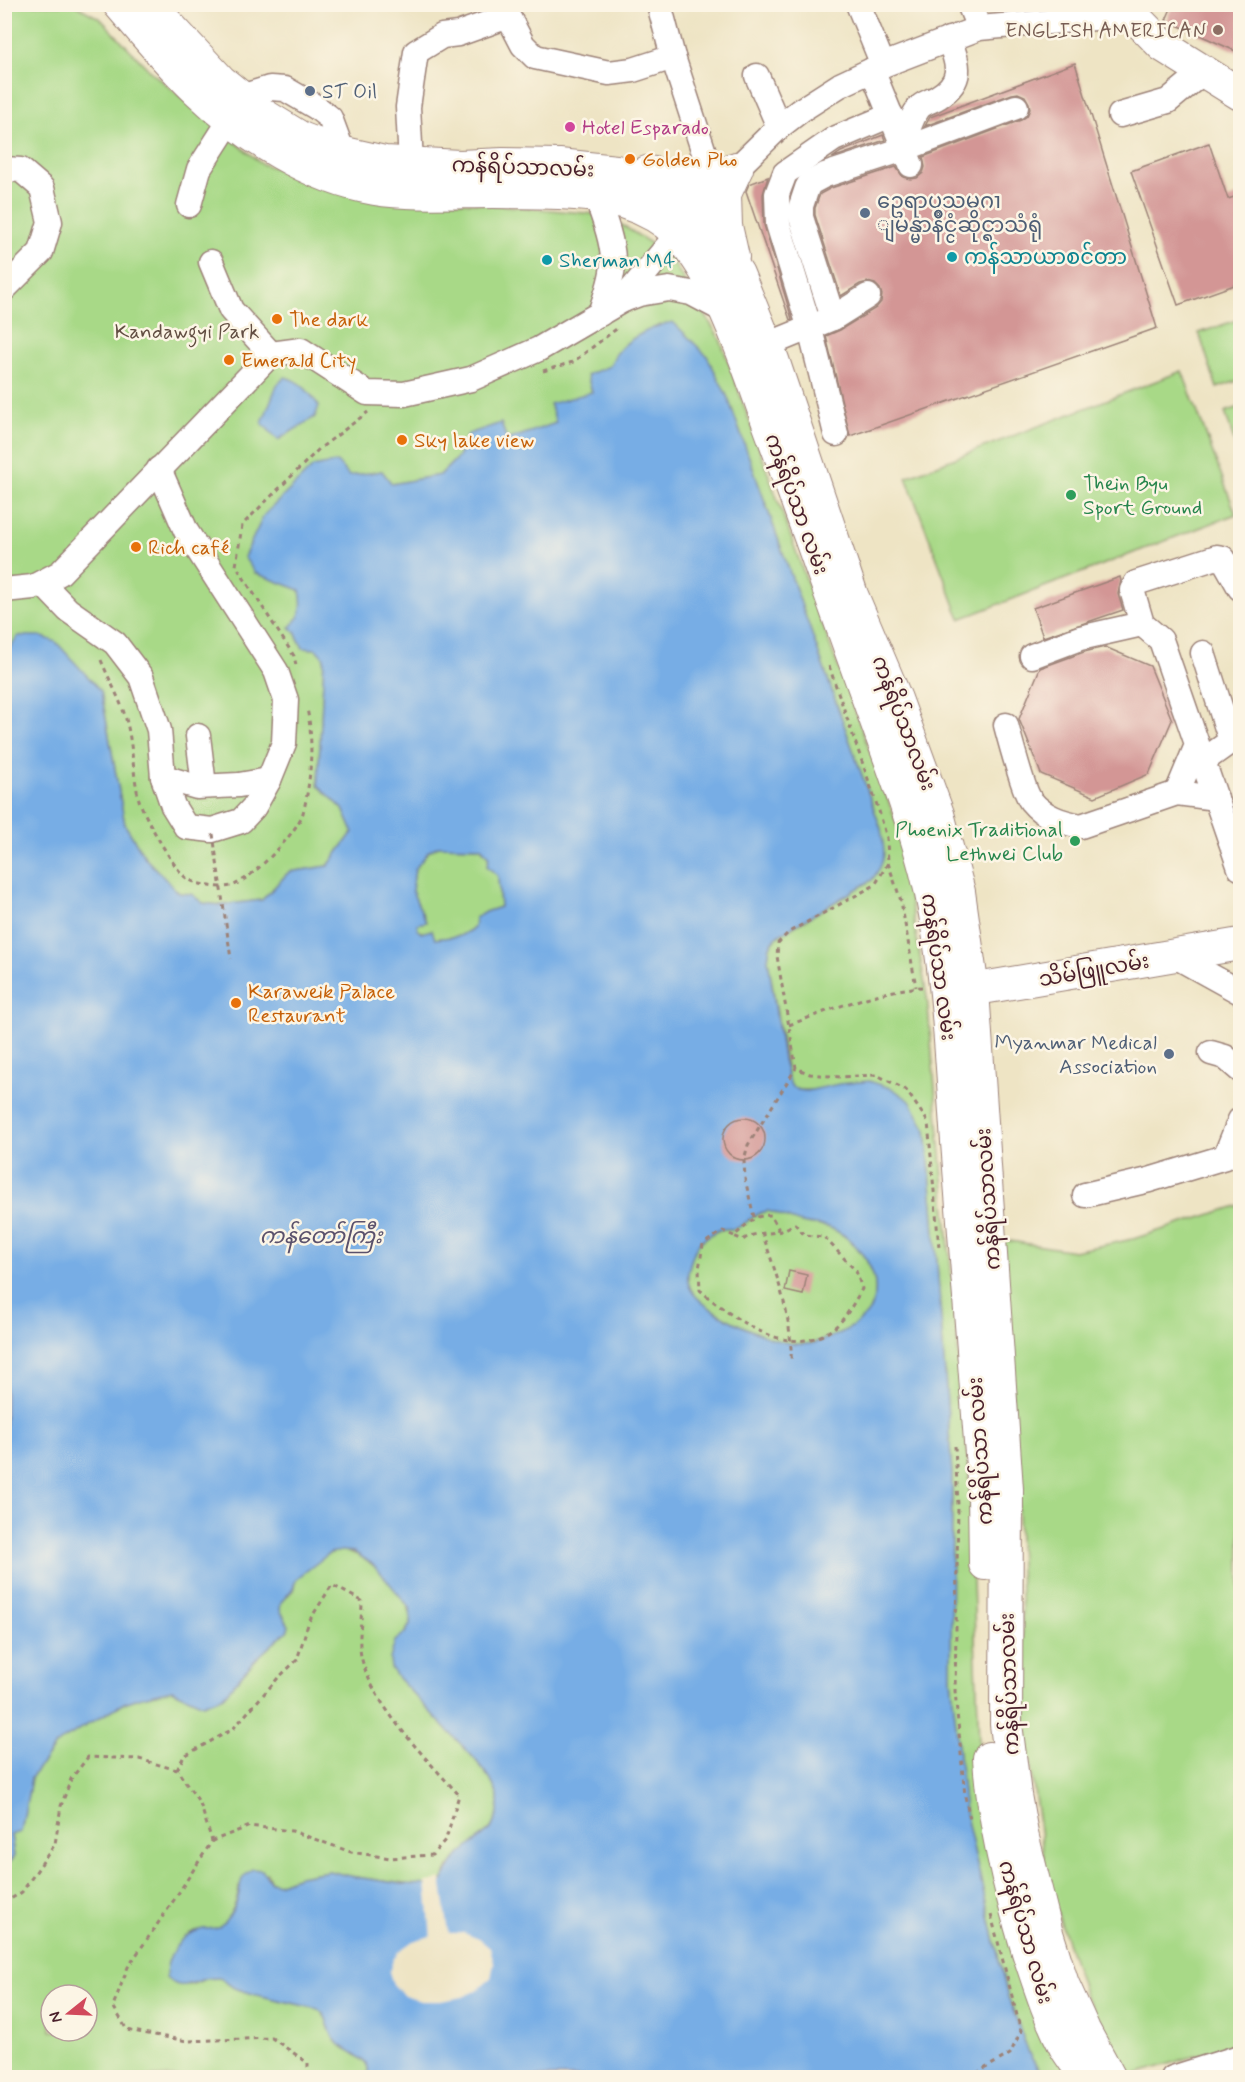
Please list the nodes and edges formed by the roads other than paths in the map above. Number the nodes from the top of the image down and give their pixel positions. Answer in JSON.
{"nodes":[{"id":1,"x":119,"y":4,"type":"edge"},
{"id":2,"x":149,"y":4,"type":"edge"},
{"id":3,"x":659,"y":4,"type":"edge"},
{"id":4,"x":858,"y":4,"type":"edge"},
{"id":5,"x":969,"y":4,"type":"edge"},
{"id":6,"x":1126,"y":10,"type":"edge"},
{"id":7,"x":979,"y":28,"type":"junction"},
{"id":8,"x":165,"y":38,"type":"junction"},
{"id":9,"x":949,"y":39,"type":"junction"},
{"id":10,"x":673,"y":57,"type":"junction"},
{"id":11,"x":878,"y":67,"type":"junction"},
{"id":12,"x":1203,"y":72,"type":"junction"},
{"id":13,"x":757,"y":76,"type":"dead end"},
{"id":14,"x":1240,"y":94,"type":"edge"},
{"id":15,"x":1016,"y":107,"type":"dead end"},
{"id":16,"x":236,"y":108,"type":"junction"},
{"id":17,"x":1119,"y":115,"type":"dead end"},
{"id":18,"x":891,"y":116,"type":"junction"},
{"id":19,"x":779,"y":127,"type":"junction"},
{"id":20,"x":907,"y":157,"type":"junction"},
{"id":21,"x":411,"y":163,"type":"junction"},
{"id":22,"x":4,"y":169,"type":"edge"},
{"id":23,"x":616,"y":171,"type":"junction"},
{"id":24,"x":724,"y":171,"type":"junction"},
{"id":25,"x":596,"y":196,"type":"junction"},
{"id":26,"x":189,"y":205,"type":"dead end"},
{"id":27,"x":687,"y":223,"type":"junction"},
{"id":28,"x":211,"y":262,"type":"dead end"},
{"id":29,"x":738,"y":274,"type":"junction"},
{"id":30,"x":4,"y":289,"type":"edge"},
{"id":31,"x":868,"y":296,"type":"dead end"},
{"id":32,"x":625,"y":310,"type":"junction"},
{"id":33,"x":726,"y":311,"type":"junction"},
{"id":34,"x":600,"y":314,"type":"junction"},
{"id":35,"x":833,"y":318,"type":"junction"},
{"id":36,"x":810,"y":329,"type":"junction"},
{"id":37,"x":767,"y":345,"type":"junction"},
{"id":38,"x":271,"y":354,"type":"junction"},
{"id":39,"x":836,"y":435,"type":"dead end"},
{"id":40,"x":159,"y":469,"type":"junction"},
{"id":41,"x":42,"y":583,"type":"junction"},
{"id":42,"x":1240,"y":588,"type":"edge"},
{"id":43,"x":4,"y":590,"type":"edge"},
{"id":44,"x":1142,"y":624,"type":"junction"},
{"id":45,"x":1203,"y":653,"type":"dead end"},
{"id":46,"x":1032,"y":656,"type":"dead end"},
{"id":47,"x":1006,"y":725,"type":"dead end"},
{"id":48,"x":198,"y":736,"type":"dead end"},
{"id":49,"x":1200,"y":753,"type":"junction"},
{"id":50,"x":163,"y":777,"type":"junction"},
{"id":51,"x":269,"y":780,"type":"junction"},
{"id":52,"x":204,"y":786,"type":"junction"},
{"id":53,"x":1177,"y":793,"type":"junction"},
{"id":54,"x":1216,"y":798,"type":"junction"},
{"id":55,"x":1239,"y":858,"type":"edge"},
{"id":56,"x":1240,"y":944,"type":"edge"},
{"id":57,"x":1175,"y":956,"type":"junction"},
{"id":58,"x":960,"y":992,"type":"junction"},
{"id":59,"x":1240,"y":992,"type":"edge"},
{"id":60,"x":1211,"y":1053,"type":"dead end"},
{"id":61,"x":1240,"y":1070,"type":"edge"},
{"id":62,"x":1240,"y":1120,"type":"edge"},
{"id":63,"x":1085,"y":1195,"type":"dead end"},
{"id":64,"x":1240,"y":2057,"type":"edge"},
{"id":65,"x":1086,"y":2078,"type":"edge"},
{"id":66,"x":1110,"y":2078,"type":"edge"},
{"id":67,"x":1173,"y":2078,"type":"edge"}],
"edges":[{"from":1,"to":8,"type":"main road","name":"ကန်ရိပ်သာ လမ်း"},
{"from":2,"to":8,"type":"main road"},
{"from":3,"to":10,"type":"street"},
{"from":4,"to":11,"type":"street"},
{"from":5,"to":7,"type":"street"},
{"from":6,"to":7,"type":"street"},
{"from":6,"to":12,"type":"main road"},
{"from":7,"to":9,"type":"street"},
{"from":8,"to":16,"type":"main road","name":"ကန်ရိပ်သာ လမ်း"},
{"from":9,"to":11,"type":"street"},
{"from":9,"to":20,"type":"street"},
{"from":10,"to":21,"type":"street"},
{"from":10,"to":24,"type":"street"},
{"from":11,"to":18,"type":"street"},
{"from":11,"to":19,"type":"street"},
{"from":12,"to":14,"type":"main road"},
{"from":12,"to":17,"type":"street"},
{"from":13,"to":19,"type":"street"},
{"from":15,"to":20,"type":"street"},
{"from":16,"to":21,"type":"main road","name":"ကန်ရိပ်သာလမ်း"},
{"from":16,"to":25,"type":"main road","name":"ကန်ရိပ်သာ လမ်း"},
{"from":16,"to":26,"type":"street"},
{"from":18,"to":20,"type":"street"},
{"from":18,"to":36,"type":"street"},
{"from":19,"to":24,"type":"street"},
{"from":20,"to":35,"type":"street"},
{"from":21,"to":23,"type":"main road","name":"ကန်ရိပ်သာလမ်း"},
{"from":22,"to":30,"type":"street"},
{"from":23,"to":24,"type":"main road"},
{"from":23,"to":27,"type":"main road","name":"ကန်ရိပ်သာလမ်း"},
{"from":24,"to":27,"type":"street"},
{"from":24,"to":29,"type":"main road"},
{"from":25,"to":27,"type":"main road","name":"ကန်ရိပ်သာ လမ်း"},
{"from":25,"to":34,"type":"street"},
{"from":27,"to":29,"type":"main road","name":"ကန်ရိပ်သာလမ်း"},
{"from":27,"to":32,"type":"street"},
{"from":27,"to":33,"type":"main road","name":"ကန်ရိပ်သာ လမ်း"},
{"from":28,"to":38,"type":"street"},
{"from":29,"to":37,"type":"main road","name":"ကန်ရိပ်သာလမ်း"},
{"from":31,"to":35,"type":"street"},
{"from":32,"to":33,"type":"street"},
{"from":32,"to":34,"type":"street"},
{"from":33,"to":58,"type":"main road","name":"ကန်ရိပ်သာ လမ်း"},
{"from":34,"to":38,"type":"street"},
{"from":35,"to":36,"type":"street"},
{"from":36,"to":37,"type":"street"},
{"from":36,"to":39,"type":"street"},
{"from":37,"to":58,"type":"main road","name":"ကန်ရိပ်သာလမ်း"},
{"from":38,"to":40,"type":"street"},
{"from":40,"to":41,"type":"street"},
{"from":40,"to":51,"type":"street"},
{"from":41,"to":43,"type":"street"},
{"from":41,"to":50,"type":"street"},
{"from":42,"to":44,"type":"street"},
{"from":44,"to":46,"type":"street"},
{"from":44,"to":49,"type":"street"},
{"from":45,"to":49,"type":"street"},
{"from":47,"to":53,"type":"street"},
{"from":48,"to":52,"type":"street"},
{"from":49,"to":53,"type":"street"},
{"from":49,"to":54,"type":"street"},
{"from":50,"to":51,"type":"street"},
{"from":50,"to":52,"type":"street"},
{"from":51,"to":52,"type":"street"},
{"from":53,"to":54,"type":"street"},
{"from":54,"to":55,"type":"street"},
{"from":56,"to":57,"type":"main road","name":"သိမ်ဖြူလမ်း"},
{"from":57,"to":58,"type":"main road","name":"သိမ်ဖြူလမ်း"},
{"from":57,"to":59,"type":"street"},
{"from":58,"to":65,"type":"main road","name":"ကန်ရိပ်သာ လမ်း"},
{"from":58,"to":66,"type":"main road","name":"ကန်ရိပ်သာလမ်း"},
{"from":60,"to":61,"type":"street"},
{"from":62,"to":63,"type":"street"},
{"from":64,"to":67,"type":"street"}]}
